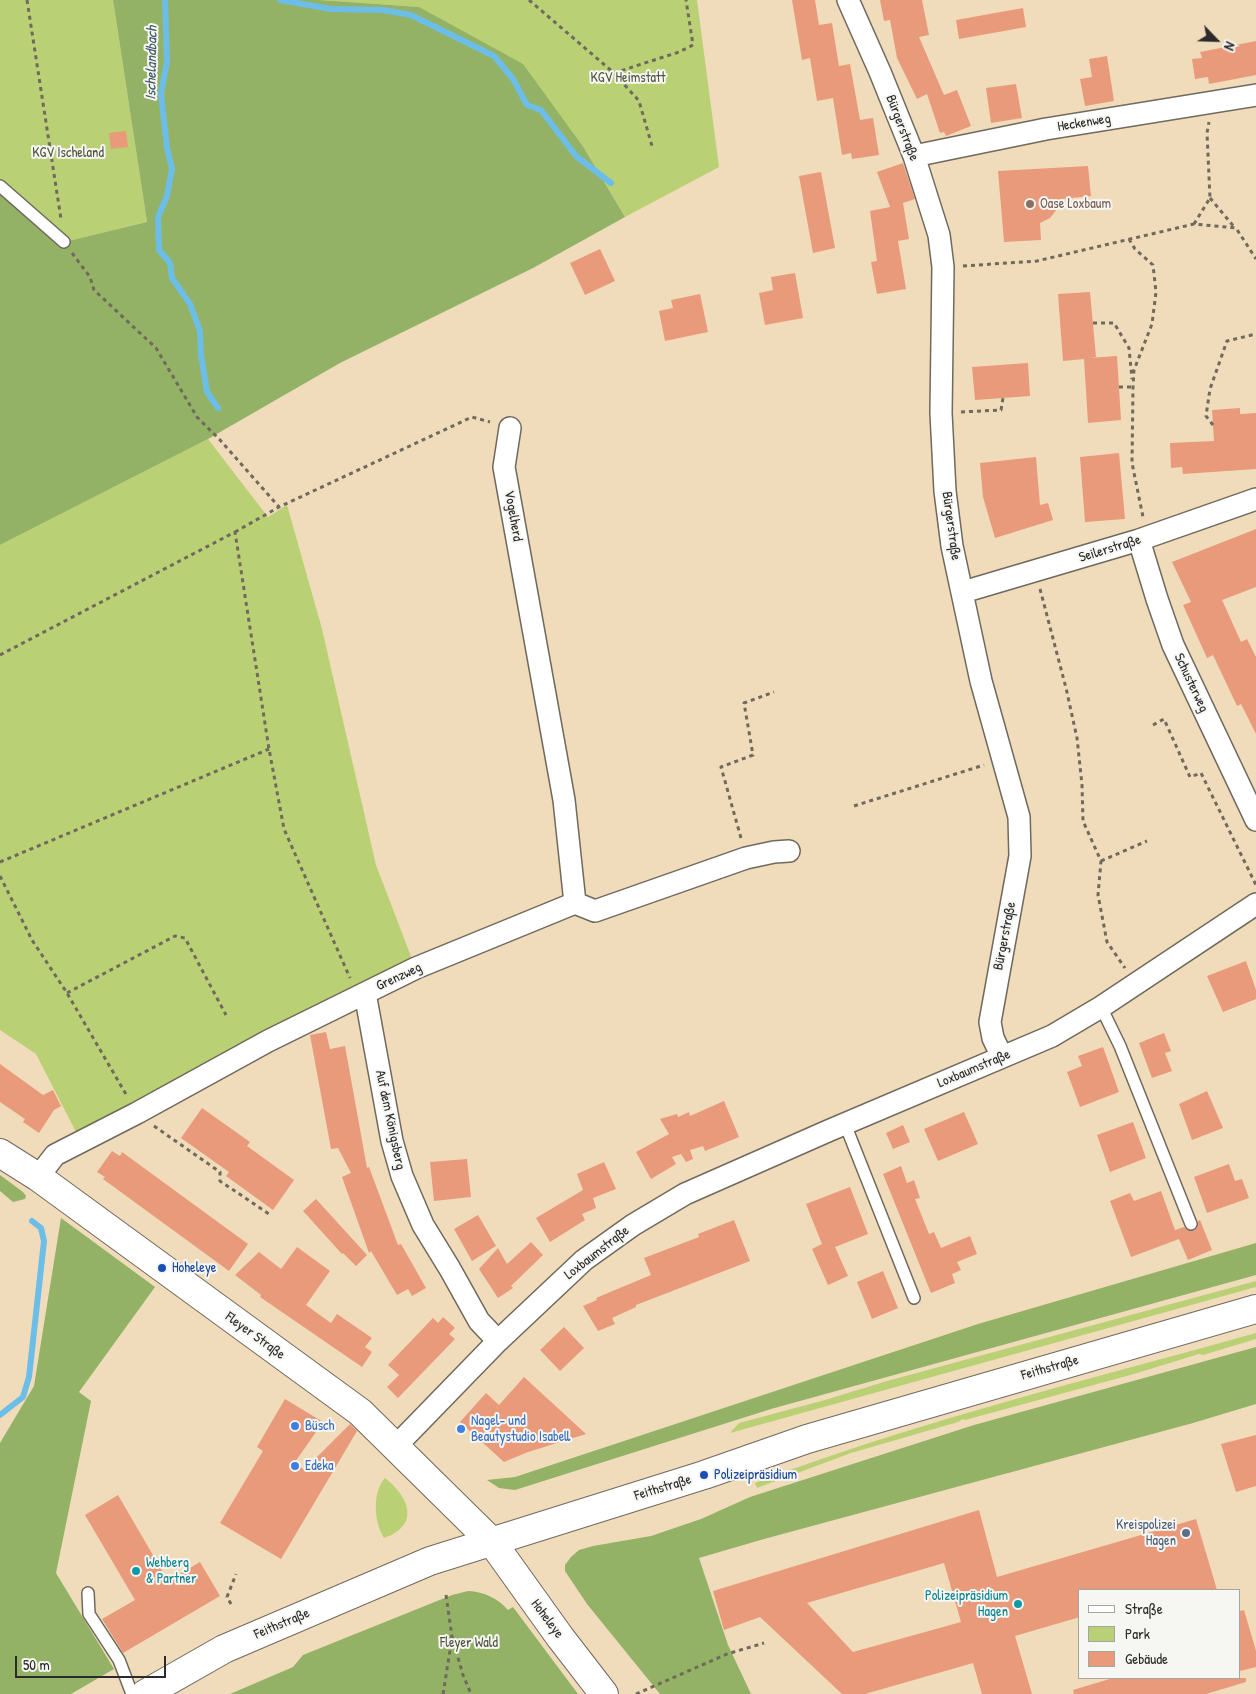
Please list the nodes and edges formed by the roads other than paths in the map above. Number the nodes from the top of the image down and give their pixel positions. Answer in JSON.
{"nodes":[{"id":1,"x":848,"y":0,"type":"edge"},
{"id":2,"x":1256,"y":95,"type":"edge"},
{"id":3,"x":914,"y":156,"type":"junction"},
{"id":4,"x":0,"y":186,"type":"edge"},
{"id":5,"x":64,"y":242,"type":"road end"},
{"id":6,"x":510,"y":428,"type":"road end"},
{"id":7,"x":1256,"y":499,"type":"edge"},
{"id":8,"x":1139,"y":540,"type":"junction"},
{"id":9,"x":963,"y":592,"type":"junction"},
{"id":10,"x":1256,"y":820,"type":"edge"},
{"id":11,"x":789,"y":851,"type":"dead end"},
{"id":12,"x":575,"y":902,"type":"junction"},
{"id":13,"x":1256,"y":904,"type":"edge"},
{"id":14,"x":362,"y":995,"type":"junction"},
{"id":15,"x":1101,"y":1007,"type":"junction"},
{"id":16,"x":1002,"y":1057,"type":"junction"},
{"id":17,"x":845,"y":1124,"type":"junction"},
{"id":18,"x":0,"y":1153,"type":"edge"},
{"id":19,"x":38,"y":1177,"type":"junction"},
{"id":20,"x":1191,"y":1224,"type":"dead end"},
{"id":21,"x":914,"y":1298,"type":"dead end"},
{"id":22,"x":1256,"y":1309,"type":"edge"},
{"id":23,"x":498,"y":1341,"type":"junction"},
{"id":24,"x":395,"y":1447,"type":"junction"},
{"id":25,"x":492,"y":1542,"type":"junction"},
{"id":26,"x":88,"y":1593,"type":"dead end"},
{"id":27,"x":132,"y":1694,"type":"edge"},
{"id":28,"x":145,"y":1694,"type":"edge"},
{"id":29,"x":604,"y":1694,"type":"edge"}],
"edges":[{"from":1,"to":3,"type":"street","name":"Bürgerstraße"},
{"from":2,"to":3,"type":"street","name":"Heckenweg"},
{"from":3,"to":9,"type":"street","name":"Bürgerstraße"},
{"from":4,"to":5,"type":"lane"},
{"from":6,"to":12,"type":"street","name":"Vogelherd"},
{"from":7,"to":8,"type":"street","name":"Seilerstraße"},
{"from":8,"to":9,"type":"street","name":"Seilerstraße"},
{"from":8,"to":10,"type":"street","name":"Schusterweg"},
{"from":9,"to":16,"type":"street","name":"Bürgerstraße"},
{"from":11,"to":12,"type":"street"},
{"from":12,"to":14,"type":"street","name":"Grenzweg"},
{"from":13,"to":15,"type":"street","name":"Loxbaumstraße"},
{"from":14,"to":19,"type":"street","name":"Grenzweg"},
{"from":14,"to":23,"type":"street","name":"Auf dem Königsberg"},
{"from":15,"to":16,"type":"street","name":"Loxbaumstraße"},
{"from":15,"to":20,"type":"lane"},
{"from":16,"to":17,"type":"street","name":"Loxbaumstraße"},
{"from":17,"to":21,"type":"lane"},
{"from":17,"to":23,"type":"street","name":"Loxbaumstraße"},
{"from":18,"to":19,"type":"main road","name":"Fleyer Straße"},
{"from":19,"to":24,"type":"main road","name":"Fleyer Straße"},
{"from":22,"to":25,"type":"main road","name":"Feithstraße"},
{"from":23,"to":24,"type":"street","name":"Loxbaumstraße"},
{"from":24,"to":25,"type":"main road","name":"Fleyer Straße"},
{"from":25,"to":28,"type":"main road","name":"Feithstraße"},
{"from":25,"to":29,"type":"main road","name":"Hoheleye"},
{"from":26,"to":27,"type":"lane"}]}
